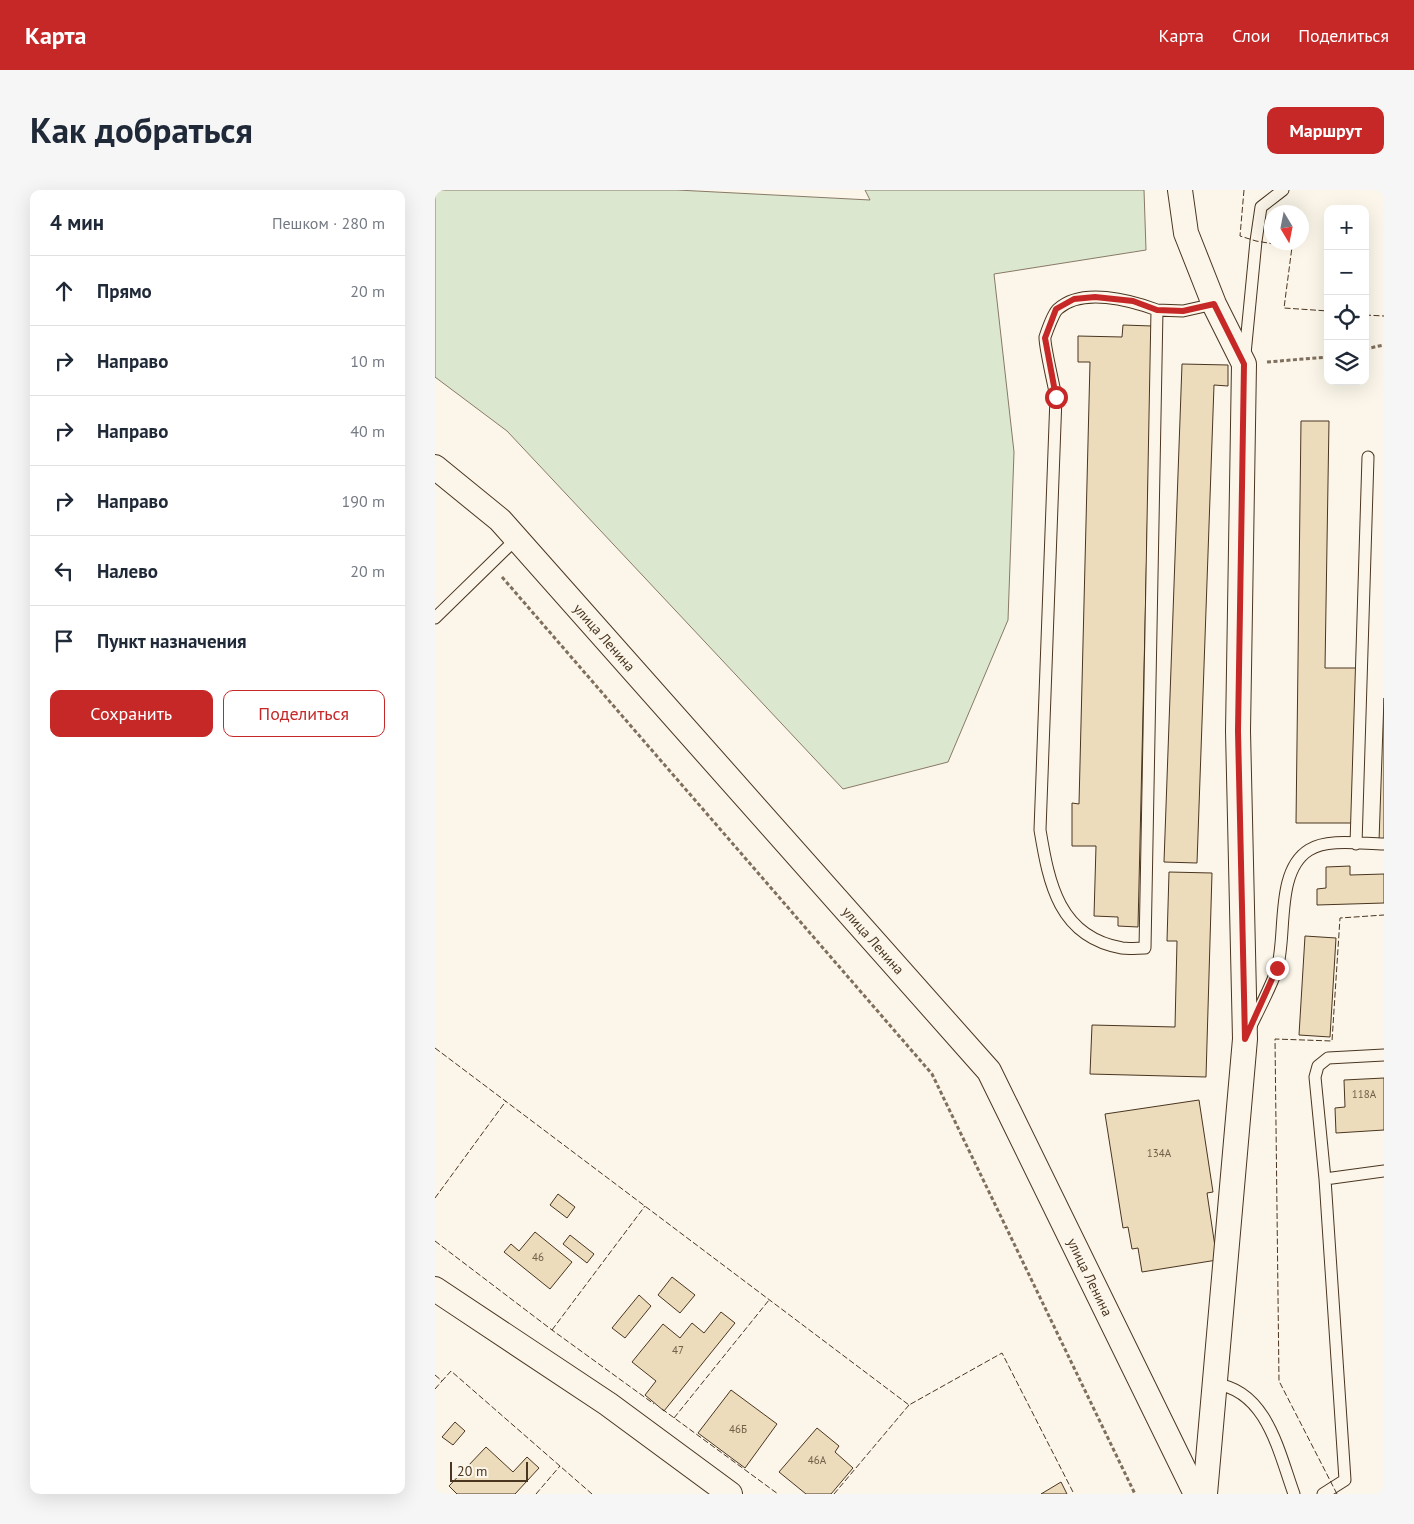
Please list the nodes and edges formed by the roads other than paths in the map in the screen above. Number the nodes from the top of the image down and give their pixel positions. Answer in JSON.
{"nodes":[{"id":1,"x":1180,"y":190,"type":"edge"},
{"id":2,"x":1283,"y":190,"type":"edge"},
{"id":3,"x":1214,"y":304,"type":"junction"},
{"id":4,"x":1157,"y":310,"type":"junction"},
{"id":5,"x":1244,"y":364,"type":"junction"},
{"id":6,"x":1368,"y":457,"type":"dead end"},
{"id":7,"x":435,"y":467,"type":"edge"},
{"id":8,"x":516,"y":539,"type":"junction"},
{"id":9,"x":435,"y":618,"type":"edge"},
{"id":10,"x":1356,"y":844,"type":"junction"},
{"id":11,"x":1384,"y":844,"type":"edge"},
{"id":12,"x":1245,"y":1039,"type":"junction"},
{"id":13,"x":1384,"y":1055,"type":"edge"},
{"id":14,"x":1384,"y":1171,"type":"edge"},
{"id":15,"x":1325,"y":1178,"type":"junction"},
{"id":16,"x":435,"y":1289,"type":"edge"},
{"id":17,"x":1215,"y":1384,"type":"junction"},
{"id":18,"x":730,"y":1494,"type":"edge"},
{"id":19,"x":1195,"y":1494,"type":"edge"},
{"id":20,"x":1205,"y":1494,"type":"edge"},
{"id":21,"x":1293,"y":1494,"type":"edge"},
{"id":22,"x":1323,"y":1494,"type":"edge"}],
"edges":[{"from":1,"to":3,"type":"street"},
{"from":2,"to":5,"type":"lane"},
{"from":3,"to":4,"type":"lane"},
{"from":3,"to":5,"type":"street"},
{"from":4,"to":4,"type":"lane"},
{"from":5,"to":12,"type":"street"},
{"from":6,"to":10,"type":"lane"},
{"from":7,"to":8,"type":"street","name":"улица Ленина"},
{"from":8,"to":9,"type":"lane"},
{"from":8,"to":19,"type":"street","name":"улица Ленина"},
{"from":10,"to":11,"type":"lane"},
{"from":10,"to":12,"type":"lane"},
{"from":12,"to":17,"type":"street"},
{"from":13,"to":15,"type":"lane"},
{"from":14,"to":15,"type":"lane"},
{"from":15,"to":22,"type":"lane"},
{"from":16,"to":18,"type":"street"},
{"from":17,"to":20,"type":"street"},
{"from":17,"to":21,"type":"lane"}]}
